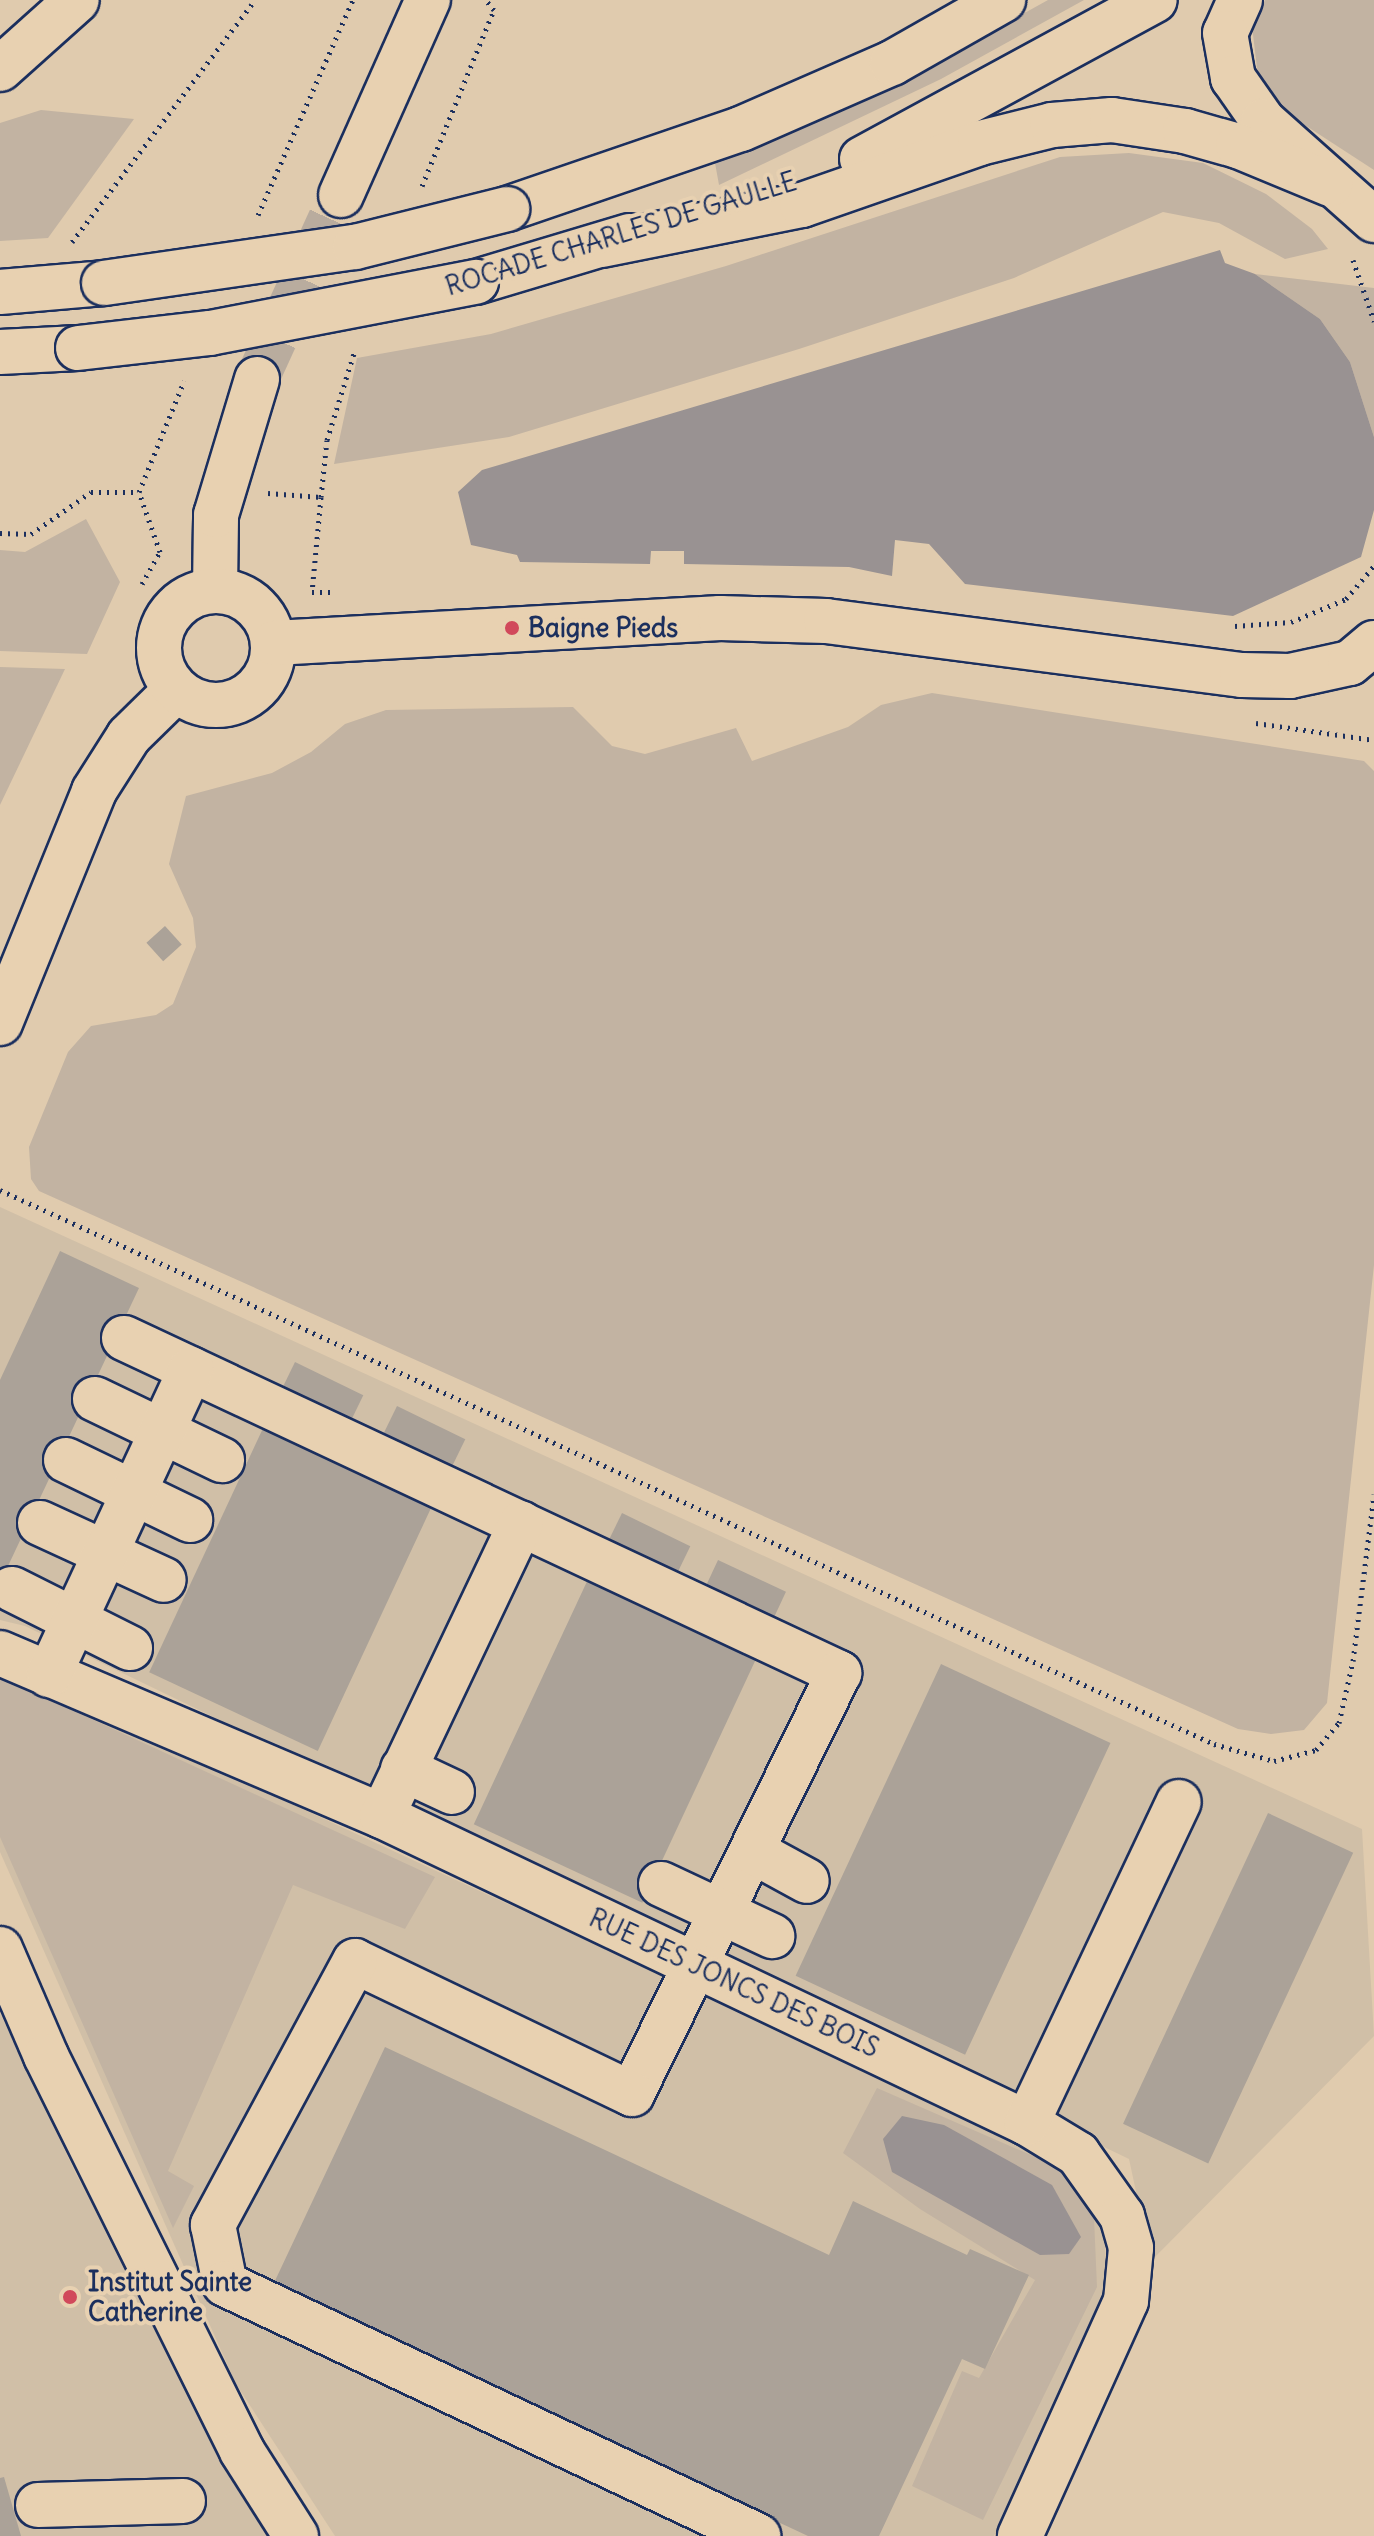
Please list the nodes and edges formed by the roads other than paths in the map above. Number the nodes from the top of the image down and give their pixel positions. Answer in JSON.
{"nodes":[{"id":1,"x":77,"y":0,"type":"edge"},
{"id":2,"x":428,"y":0,"type":"edge"},
{"id":3,"x":1003,"y":0,"type":"edge"},
{"id":4,"x":1155,"y":0,"type":"edge"},
{"id":5,"x":1240,"y":0,"type":"edge"},
{"id":6,"x":0,"y":69,"type":"edge"},
{"id":7,"x":1330,"y":184,"type":"junction"},
{"id":8,"x":341,"y":195,"type":"tunnel mouth"},
{"id":9,"x":1362,"y":236,"type":"edge"},
{"id":10,"x":602,"y":245,"type":"junction"},
{"id":11,"x":0,"y":292,"type":"edge"},
{"id":12,"x":0,"y":352,"type":"edge"},
{"id":13,"x":257,"y":379,"type":"tunnel mouth"},
{"id":14,"x":215,"y":590,"type":"junction"},
{"id":15,"x":274,"y":643,"type":"junction"},
{"id":16,"x":1374,"y":643,"type":"edge"},
{"id":17,"x":176,"y":690,"type":"junction"},
{"id":18,"x":0,"y":1023,"type":"edge"},
{"id":19,"x":124,"y":1338,"type":"dead end"},
{"id":20,"x":191,"y":1369,"type":"junction"},
{"id":21,"x":95,"y":1399,"type":"dead end"},
{"id":22,"x":161,"y":1433,"type":"junction"},
{"id":23,"x":66,"y":1460,"type":"dead end"},
{"id":24,"x":222,"y":1460,"type":"dead end"},
{"id":25,"x":133,"y":1492,"type":"junction"},
{"id":26,"x":190,"y":1520,"type":"dead end"},
{"id":27,"x":40,"y":1523,"type":"dead end"},
{"id":28,"x":521,"y":1523,"type":"junction"},
{"id":29,"x":105,"y":1552,"type":"junction"},
{"id":30,"x":164,"y":1580,"type":"dead end"},
{"id":31,"x":12,"y":1589,"type":"dead end"},
{"id":32,"x":75,"y":1618,"type":"junction"},
{"id":33,"x":130,"y":1648,"type":"dead end"},
{"id":34,"x":0,"y":1653,"type":"edge"},
{"id":35,"x":49,"y":1675,"type":"junction"},
{"id":36,"x":403,"y":1769,"type":"junction"},
{"id":37,"x":452,"y":1792,"type":"dead end"},
{"id":38,"x":1179,"y":1802,"type":"dead end"},
{"id":39,"x":382,"y":1816,"type":"junction"},
{"id":40,"x":754,"y":1852,"type":"junction"},
{"id":41,"x":807,"y":1881,"type":"dead end"},
{"id":42,"x":661,"y":1884,"type":"dead end"},
{"id":43,"x":724,"y":1912,"type":"junction"},
{"id":44,"x":772,"y":1936,"type":"dead end"},
{"id":45,"x":0,"y":1949,"type":"edge"},
{"id":46,"x":698,"y":1964,"type":"junction"},
{"id":47,"x":1027,"y":2123,"type":"junction"},
{"id":48,"x":183,"y":2501,"type":"dead end"},
{"id":49,"x":38,"y":2505,"type":"dead end"},
{"id":50,"x":296,"y":2536,"type":"edge"},
{"id":51,"x":758,"y":2536,"type":"edge"},
{"id":52,"x":1020,"y":2536,"type":"edge"}],
"edges":[{"from":1,"to":6,"type":"main road"},
{"from":2,"to":8,"type":"main road"},
{"from":3,"to":11,"type":"main road","bridge":true},
{"from":4,"to":10,"type":"main road","name":"ROCADE CHARLES DE GAULLE"},
{"from":5,"to":7,"type":"main road"},
{"from":7,"to":9,"type":"main road"},
{"from":7,"to":10,"type":"main road"},
{"from":10,"to":12,"type":"main road","name":"ROCADE CHARLES DE GAULLE","bridge":true},
{"from":13,"to":14,"type":"main road"},
{"from":14,"to":15,"type":"main road"},
{"from":14,"to":17,"type":"main road"},
{"from":15,"to":16,"type":"main road"},
{"from":15,"to":17,"type":"main road"},
{"from":17,"to":18,"type":"main road"},
{"from":19,"to":20,"type":"main road"},
{"from":20,"to":22,"type":"main road"},
{"from":20,"to":28,"type":"main road"},
{"from":21,"to":22,"type":"main road"},
{"from":22,"to":24,"type":"main road"},
{"from":22,"to":25,"type":"main road"},
{"from":23,"to":25,"type":"main road"},
{"from":25,"to":26,"type":"main road"},
{"from":25,"to":29,"type":"main road"},
{"from":27,"to":29,"type":"main road"},
{"from":28,"to":36,"type":"main road"},
{"from":28,"to":40,"type":"main road"},
{"from":29,"to":30,"type":"main road"},
{"from":29,"to":32,"type":"main road"},
{"from":31,"to":32,"type":"main road"},
{"from":32,"to":33,"type":"main road"},
{"from":32,"to":35,"type":"main road"},
{"from":34,"to":35,"type":"main road","name":"RUE DES JONCS DES BOIS"},
{"from":35,"to":39,"type":"main road","name":"RUE DES JONCS DES BOIS"},
{"from":36,"to":37,"type":"main road"},
{"from":36,"to":39,"type":"main road"},
{"from":38,"to":47,"type":"main road"},
{"from":39,"to":46,"type":"main road","name":"RUE DES JONCS DES BOIS"},
{"from":40,"to":41,"type":"main road"},
{"from":40,"to":43,"type":"main road"},
{"from":42,"to":43,"type":"main road"},
{"from":43,"to":44,"type":"main road"},
{"from":43,"to":46,"type":"main road"},
{"from":45,"to":50,"type":"main road"},
{"from":46,"to":47,"type":"main road","name":"RUE DES JONCS DES BOIS"},
{"from":46,"to":51,"type":"main road"},
{"from":47,"to":52,"type":"main road","name":"RUE DES JONCS DES BOIS"},
{"from":48,"to":49,"type":"main road"}]}
